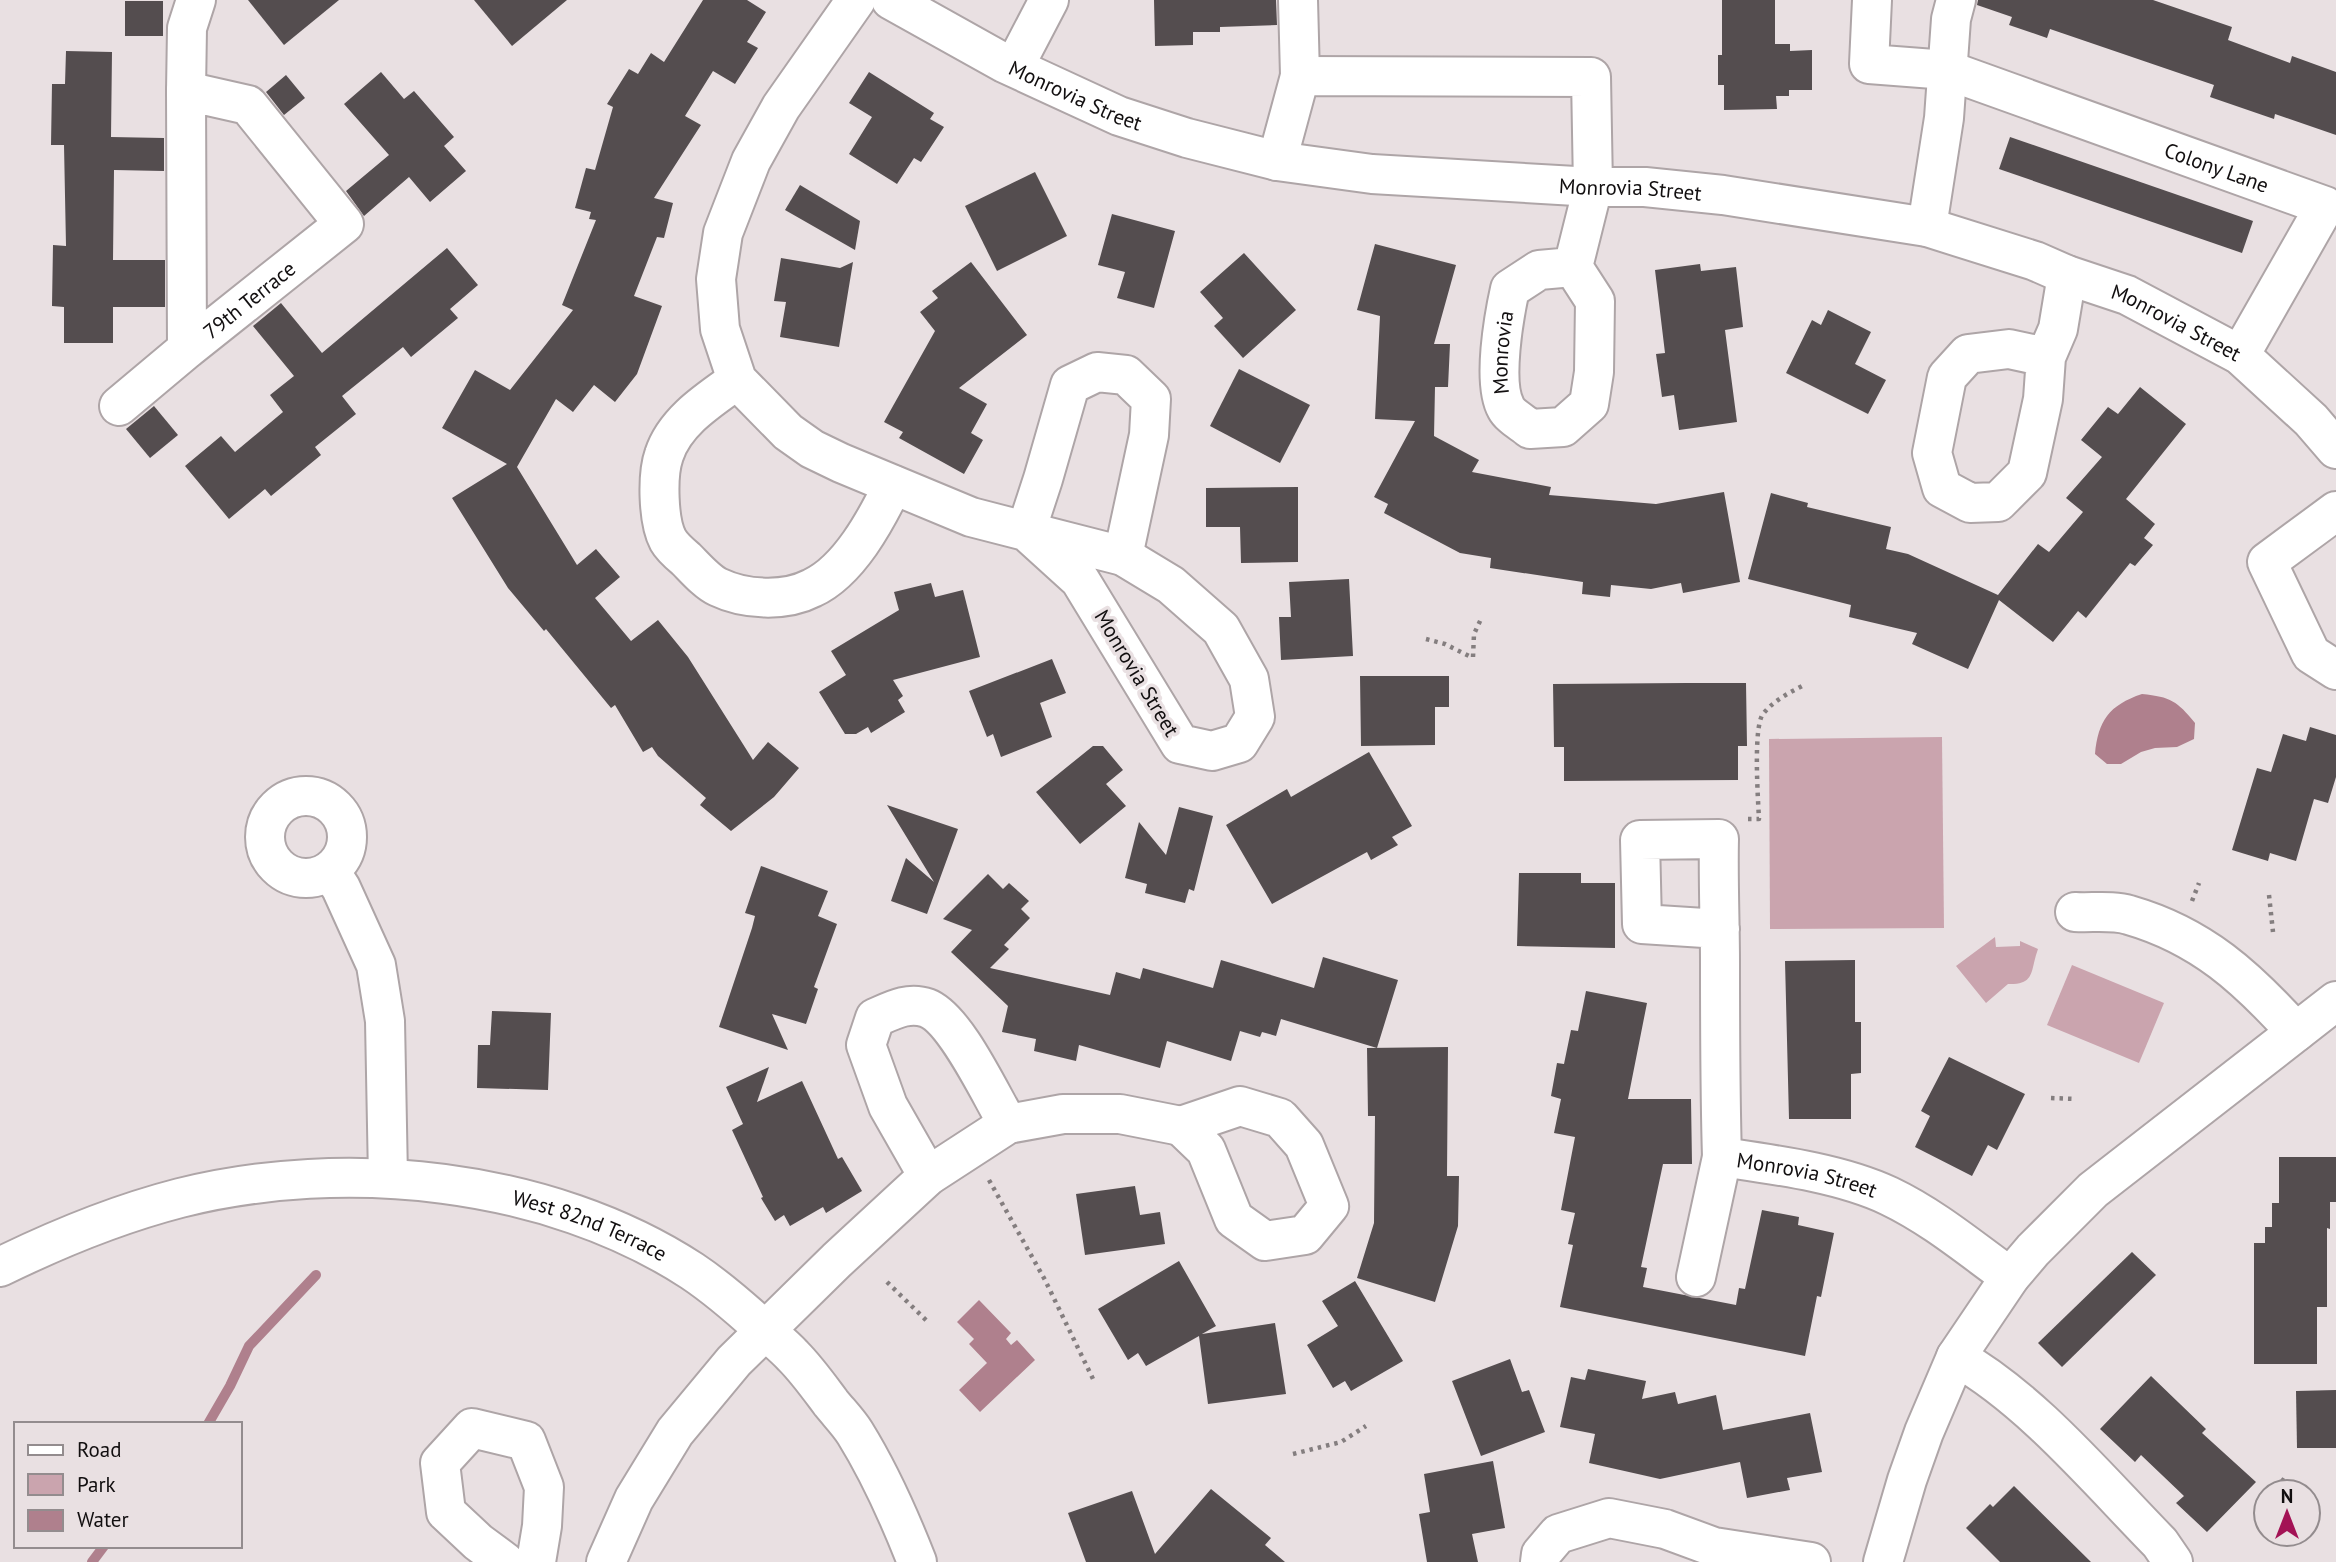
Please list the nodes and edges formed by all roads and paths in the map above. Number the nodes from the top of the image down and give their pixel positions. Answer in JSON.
{"nodes":[{"id":1,"x":196,"y":0,"type":"edge"},
{"id":2,"x":856,"y":0,"type":"edge"},
{"id":3,"x":891,"y":0,"type":"edge"},
{"id":4,"x":1049,"y":0,"type":"edge"},
{"id":5,"x":1298,"y":0,"type":"edge"},
{"id":6,"x":1872,"y":0,"type":"edge"},
{"id":7,"x":1956,"y":0,"type":"edge"},
{"id":8,"x":1014,"y":68,"type":"junction"},
{"id":9,"x":1947,"y":70,"type":"junction"},
{"id":10,"x":1300,"y":76,"type":"junction"},
{"id":11,"x":186,"y":91,"type":"junction"},
{"id":12,"x":1277,"y":161,"type":"junction"},
{"id":13,"x":1593,"y":187,"type":"junction"},
{"id":14,"x":1927,"y":227,"type":"junction"},
{"id":15,"x":1573,"y":267,"type":"dead end"},
{"id":16,"x":2067,"y":275,"type":"junction"},
{"id":17,"x":187,"y":349,"type":"junction"},
{"id":18,"x":2240,"y":355,"type":"junction"},
{"id":19,"x":2046,"y":357,"type":"dead end"},
{"id":20,"x":737,"y":380,"type":"junction"},
{"id":21,"x":119,"y":406,"type":"dead end"},
{"id":22,"x":2336,"y":449,"type":"edge"},
{"id":23,"x":893,"y":485,"type":"junction"},
{"id":24,"x":2336,"y":511,"type":"edge"},
{"id":25,"x":1026,"y":531,"type":"junction"},
{"id":26,"x":1123,"y":556,"type":"junction"},
{"id":27,"x":1481,"y":619,"type":"dead end"},
{"id":28,"x":1426,"y":639,"type":"dead end"},
{"id":29,"x":2336,"y":670,"type":"edge"},
{"id":30,"x":1804,"y":685,"type":"dead end"},
{"id":31,"x":1719,"y":839,"type":"junction"},
{"id":32,"x":330,"y":871,"type":"dead end"},
{"id":33,"x":2269,"y":895,"type":"dead end"},
{"id":34,"x":2075,"y":912,"type":"dead end"},
{"id":35,"x":1720,"y":929,"type":"junction"},
{"id":36,"x":2273,"y":932,"type":"dead end"},
{"id":37,"x":2336,"y":1001,"type":"edge"},
{"id":38,"x":2296,"y":1032,"type":"junction"},
{"id":39,"x":2051,"y":1098,"type":"dead end"},
{"id":40,"x":2076,"y":1099,"type":"dead end"},
{"id":41,"x":1008,"y":1124,"type":"junction"},
{"id":42,"x":1181,"y":1126,"type":"dead end"},
{"id":43,"x":968,"y":1150,"type":"junction"},
{"id":44,"x":1722,"y":1157,"type":"junction"},
{"id":45,"x":928,"y":1177,"type":"junction"},
{"id":46,"x":388,"y":1178,"type":"junction"},
{"id":47,"x":0,"y":1267,"type":"edge"},
{"id":48,"x":1696,"y":1277,"type":"dead end"},
{"id":49,"x":2010,"y":1277,"type":"junction"},
{"id":50,"x":887,"y":1282,"type":"dead end"},
{"id":51,"x":929,"y":1323,"type":"dead end"},
{"id":52,"x":765,"y":1331,"type":"junction"},
{"id":53,"x":1955,"y":1357,"type":"junction"},
{"id":54,"x":1094,"y":1381,"type":"dead end"},
{"id":55,"x":1366,"y":1426,"type":"dead end"},
{"id":56,"x":1293,"y":1454,"type":"dead end"},
{"id":57,"x":1702,"y":1554,"type":"edge"},
{"id":58,"x":505,"y":1562,"type":"edge"},
{"id":59,"x":536,"y":1562,"type":"edge"},
{"id":60,"x":606,"y":1562,"type":"edge"},
{"id":61,"x":917,"y":1562,"type":"edge"},
{"id":62,"x":1540,"y":1562,"type":"edge"},
{"id":63,"x":1811,"y":1562,"type":"edge"},
{"id":64,"x":1883,"y":1562,"type":"edge"},
{"id":65,"x":2173,"y":1562,"type":"edge"}],
"edges":[{"from":1,"to":11,"type":"street","name":"79th Terrace"},
{"from":2,"to":20,"type":"street","name":"Monrovia Street"},
{"from":3,"to":8,"type":"street","name":"Monrovia Street"},
{"from":4,"to":8,"type":"street"},
{"from":5,"to":10,"type":"street"},
{"from":6,"to":9,"type":"street"},
{"from":7,"to":9,"type":"street"},
{"from":8,"to":12,"type":"street","name":"Monrovia Street"},
{"from":9,"to":14,"type":"street"},
{"from":9,"to":18,"type":"street","name":"Colony Lane"},
{"from":10,"to":12,"type":"street"},
{"from":10,"to":13,"type":"street"},
{"from":11,"to":17,"type":"street","name":"79th Terrace"},
{"from":11,"to":17,"type":"street","name":"79th Terrace"},
{"from":12,"to":13,"type":"street","name":"Monrovia Street"},
{"from":13,"to":14,"type":"street","name":"Monrovia Street"},
{"from":13,"to":15,"type":"street"},
{"from":14,"to":16,"type":"street","name":"Monrovia Street"},
{"from":16,"to":18,"type":"street","name":"Monrovia Street"},
{"from":16,"to":19,"type":"street"},
{"from":17,"to":21,"type":"street"},
{"from":18,"to":22,"type":"street","name":"Monrovia Street"},
{"from":20,"to":23,"type":"street","name":"Monrovia Street"},
{"from":20,"to":23,"type":"street"},
{"from":23,"to":25,"type":"street","name":"Monrovia Street"},
{"from":24,"to":29,"type":"street"},
{"from":25,"to":26,"type":"street","name":"Monrovia Street"},
{"from":25,"to":26,"type":"street"},
{"from":25,"to":26,"type":"street","name":"Monrovia Street"},
{"from":27,"to":28,"type":"path"},
{"from":30,"to":31,"type":"path"},
{"from":31,"to":35,"type":"street","name":"Monrovia Street"},
{"from":31,"to":35,"type":"street"},
{"from":32,"to":46,"type":"street"},
{"from":33,"to":36,"type":"path"},
{"from":34,"to":38,"type":"street"},
{"from":35,"to":44,"type":"street","name":"Monrovia Street"},
{"from":37,"to":38,"type":"street"},
{"from":38,"to":49,"type":"street"},
{"from":39,"to":40,"type":"path"},
{"from":41,"to":42,"type":"street"},
{"from":41,"to":43,"type":"street"},
{"from":41,"to":45,"type":"street"},
{"from":43,"to":45,"type":"street"},
{"from":43,"to":54,"type":"path"},
{"from":44,"to":48,"type":"street"},
{"from":44,"to":49,"type":"street","name":"Monrovia Street"},
{"from":45,"to":52,"type":"street"},
{"from":46,"to":47,"type":"street","name":"West 82nd Terrace"},
{"from":46,"to":52,"type":"street","name":"West 82nd Terrace"},
{"from":49,"to":53,"type":"street"},
{"from":50,"to":51,"type":"path"},
{"from":52,"to":60,"type":"street"},
{"from":52,"to":61,"type":"street","name":"West 82nd Terrace"},
{"from":53,"to":64,"type":"street"},
{"from":53,"to":65,"type":"street"},
{"from":55,"to":56,"type":"path"},
{"from":57,"to":62,"type":"street"},
{"from":57,"to":63,"type":"street"},
{"from":58,"to":59,"type":"street"}]}
